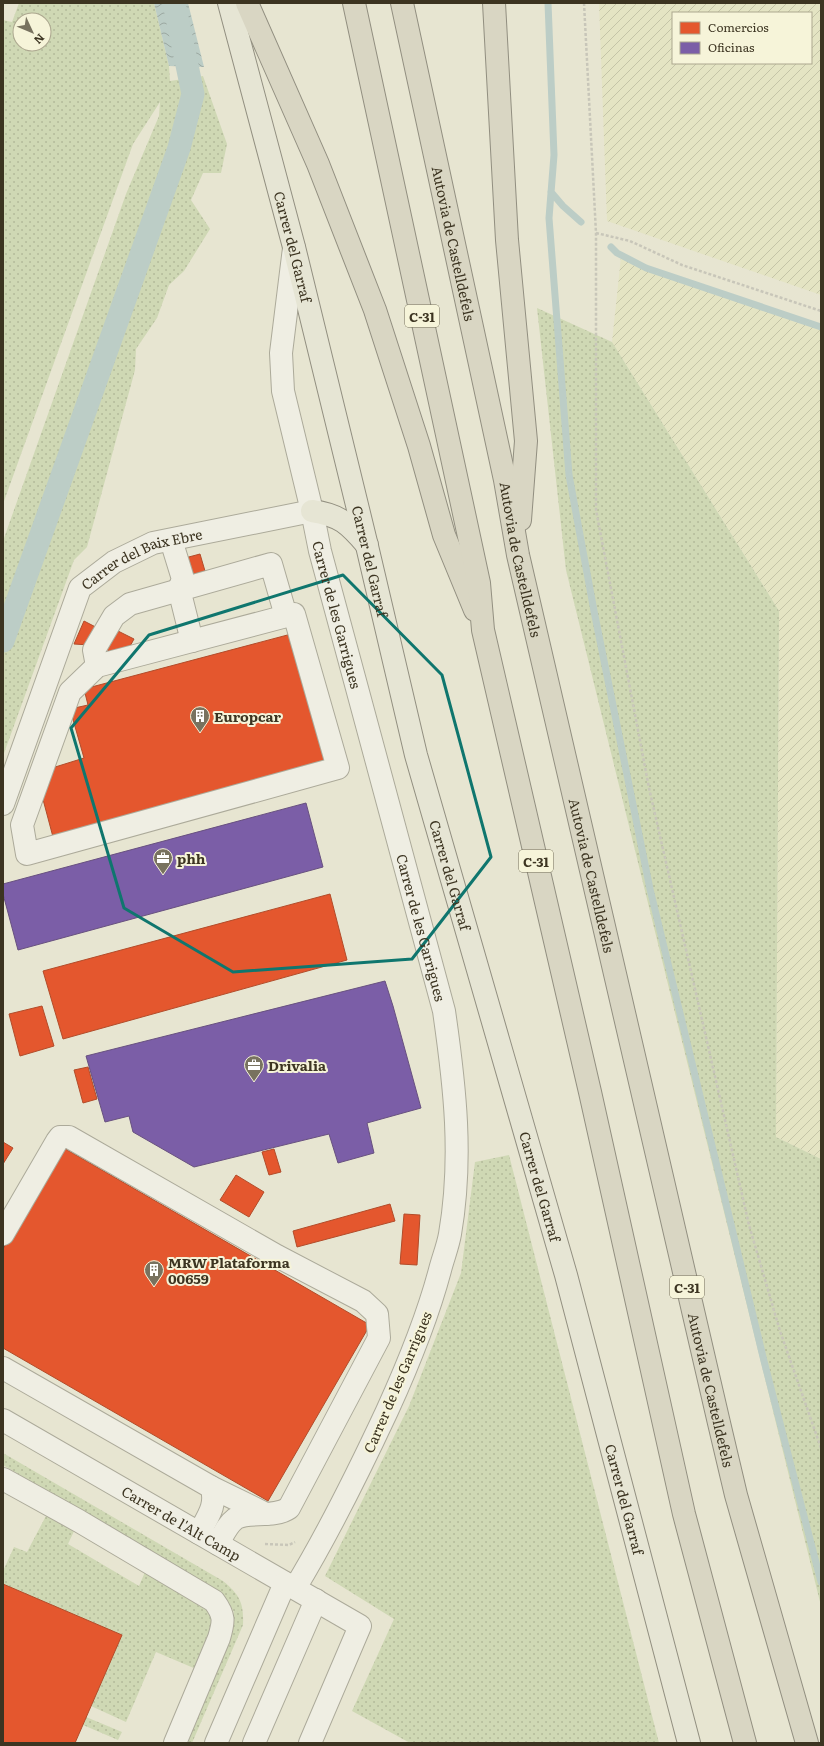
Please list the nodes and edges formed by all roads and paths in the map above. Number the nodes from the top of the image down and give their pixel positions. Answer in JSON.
{"nodes":[{"id":1,"x":229,"y":3,"type":"edge"},
{"id":2,"x":248,"y":3,"type":"edge"},
{"id":3,"x":354,"y":3,"type":"edge"},
{"id":4,"x":402,"y":3,"type":"edge"},
{"id":5,"x":494,"y":3,"type":"edge"},
{"id":6,"x":584,"y":3,"type":"edge"},
{"id":7,"x":596,"y":233,"type":"junction"},
{"id":8,"x":294,"y":247,"type":"junction"},
{"id":9,"x":821,"y":311,"type":"edge"},
{"id":10,"x":312,"y":511,"type":"junction"},
{"id":11,"x":164,"y":541,"type":"junction"},
{"id":12,"x":368,"y":546,"type":"junction"},
{"id":13,"x":518,"y":555,"type":"junction"},
{"id":14,"x":179,"y":589,"type":"junction"},
{"id":15,"x":286,"y":616,"type":"junction"},
{"id":16,"x":483,"y":630,"type":"junction"},
{"id":17,"x":192,"y":641,"type":"junction"},
{"id":18,"x":97,"y":666,"type":"junction"},
{"id":19,"x":3,"y":804,"type":"edge"},
{"id":20,"x":3,"y":1234,"type":"edge"},
{"id":21,"x":3,"y":1368,"type":"edge"},
{"id":22,"x":3,"y":1420,"type":"edge"},
{"id":23,"x":821,"y":1448,"type":"edge"},
{"id":24,"x":3,"y":1479,"type":"edge"},
{"id":25,"x":211,"y":1487,"type":"junction"},
{"id":26,"x":266,"y":1514,"type":"junction"},
{"id":27,"x":199,"y":1533,"type":"junction"},
{"id":28,"x":218,"y":1544,"type":"junction"},
{"id":29,"x":290,"y":1586,"type":"junction"},
{"id":30,"x":316,"y":1600,"type":"junction"},
{"id":31,"x":174,"y":1743,"type":"edge"},
{"id":32,"x":216,"y":1743,"type":"edge"},
{"id":33,"x":254,"y":1743,"type":"edge"},
{"id":34,"x":310,"y":1743,"type":"edge"},
{"id":35,"x":689,"y":1743,"type":"edge"},
{"id":36,"x":745,"y":1743,"type":"edge"},
{"id":37,"x":807,"y":1743,"type":"edge"}],
"edges":[{"from":1,"to":8,"type":"main road","name":"Carrer del Garraf"},
{"from":2,"to":16,"type":"highway"},
{"from":3,"to":16,"type":"highway","number":"C-31"},
{"from":4,"to":13,"type":"highway","name":"Autovia de Castelldefels","number":"C-31"},
{"from":5,"to":13,"type":"highway"},
{"from":6,"to":7,"type":"path"},
{"from":7,"to":9,"type":"path"},
{"from":7,"to":23,"type":"path"},
{"from":8,"to":10,"type":"street","name":"Carrer de les Garrigues"},
{"from":8,"to":12,"type":"main road","name":"Carrer del Garraf"},
{"from":10,"to":11,"type":"street","name":"Carrer del Baix Ebre"},
{"from":10,"to":12,"type":"main road"},
{"from":10,"to":29,"type":"street","name":"Carrer de les Garrigues"},
{"from":11,"to":14,"type":"street"},
{"from":11,"to":19,"type":"street","name":"Carrer del Baix Ebre"},
{"from":12,"to":35,"type":"main road","name":"Carrer del Garraf"},
{"from":13,"to":37,"type":"highway","name":"Autovia de Castelldefels","number":"C-31"},
{"from":14,"to":15,"type":"street"},
{"from":14,"to":17,"type":"street"},
{"from":14,"to":18,"type":"street"},
{"from":15,"to":17,"type":"street"},
{"from":15,"to":18,"type":"street"},
{"from":16,"to":36,"type":"highway","number":"C-31"},
{"from":17,"to":18,"type":"street"},
{"from":20,"to":26,"type":"street"},
{"from":21,"to":25,"type":"street"},
{"from":22,"to":27,"type":"street","name":"Carrer de l'Alt Camp"},
{"from":24,"to":31,"type":"street"},
{"from":25,"to":26,"type":"street"},
{"from":25,"to":27,"type":"street"},
{"from":26,"to":28,"type":"street"},
{"from":27,"to":28,"type":"street","name":"Carrer de l'Alt Camp"},
{"from":28,"to":29,"type":"street","name":"Carrer de l'Alt Camp"},
{"from":29,"to":30,"type":"street","name":"Carrer de l'Alt Camp"},
{"from":29,"to":32,"type":"street","name":"Carrer de les Garrigues"},
{"from":30,"to":33,"type":"street"},
{"from":30,"to":34,"type":"street","name":"Carrer de l'Alt Camp"}]}
